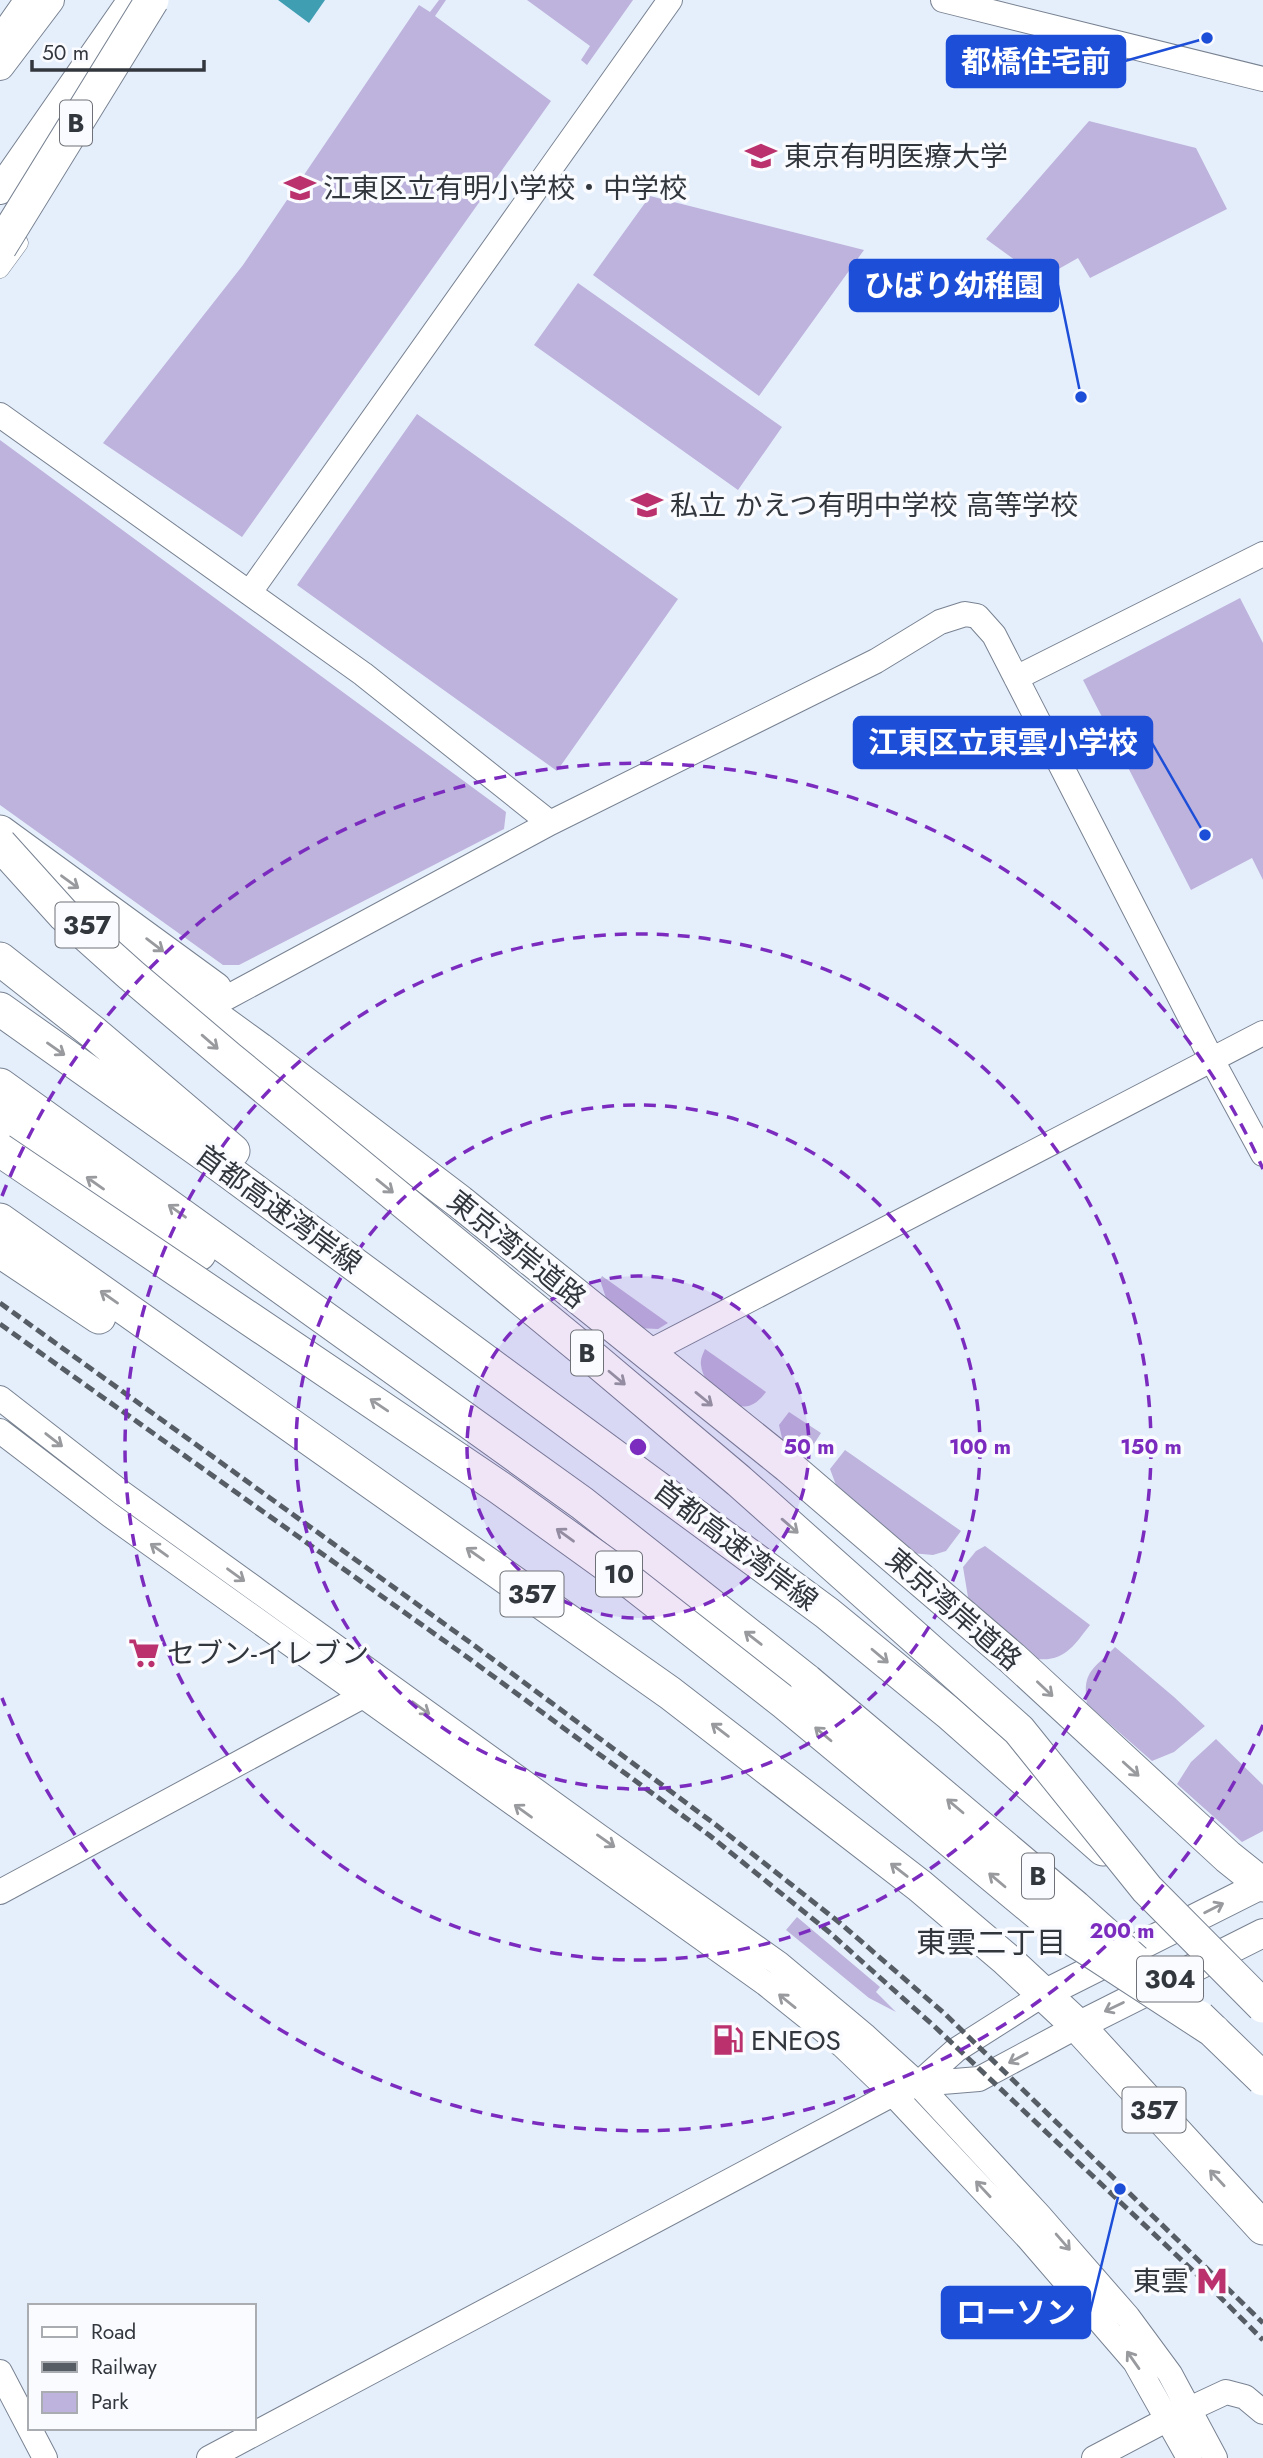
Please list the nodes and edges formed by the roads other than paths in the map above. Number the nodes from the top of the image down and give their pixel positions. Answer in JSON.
{"nodes":[{"id":1,"x":22,"y":0,"type":"edge"},
{"id":2,"x":32,"y":0,"type":"edge"},
{"id":3,"x":50,"y":0,"type":"edge"},
{"id":4,"x":133,"y":0,"type":"edge"},
{"id":5,"x":145,"y":0,"type":"edge"},
{"id":6,"x":152,"y":0,"type":"edge"},
{"id":7,"x":670,"y":0,"type":"edge"},
{"id":8,"x":943,"y":0,"type":"edge"},
{"id":9,"x":1,"y":52,"type":"edge"},
{"id":10,"x":1263,"y":79,"type":"edge"},
{"id":11,"x":0,"y":190,"type":"edge"},
{"id":12,"x":0,"y":203,"type":"edge"},
{"id":13,"x":0,"y":247,"type":"edge"},
{"id":14,"x":0,"y":269,"type":"edge"},
{"id":15,"x":0,"y":415,"type":"edge"},
{"id":16,"x":1263,"y":554,"type":"edge"},
{"id":17,"x":250,"y":592,"type":"junction"},
{"id":18,"x":1016,"y":678,"type":"junction"},
{"id":19,"x":551,"y":823,"type":"junction"},
{"id":20,"x":0,"y":832,"type":"edge"},
{"id":21,"x":0,"y":844,"type":"edge"},
{"id":22,"x":0,"y":863,"type":"edge"},
{"id":23,"x":0,"y":960,"type":"edge"},
{"id":24,"x":226,"y":998,"type":"junction"},
{"id":25,"x":0,"y":1009,"type":"edge"},
{"id":26,"x":1263,"y":1033,"type":"edge"},
{"id":27,"x":1212,"y":1060,"type":"junction"},
{"id":28,"x":0,"y":1085,"type":"edge"},
{"id":29,"x":0,"y":1117,"type":"edge"},
{"id":30,"x":0,"y":1150,"type":"edge"},
{"id":31,"x":1263,"y":1154,"type":"edge"},
{"id":32,"x":460,"y":1202,"type":"junction"},
{"id":33,"x":0,"y":1220,"type":"edge"},
{"id":34,"x":0,"y":1251,"type":"edge"},
{"id":35,"x":646,"y":1353,"type":"junction"},
{"id":36,"x":0,"y":1398,"type":"edge"},
{"id":37,"x":264,"y":1406,"type":"junction"},
{"id":38,"x":0,"y":1431,"type":"edge"},
{"id":39,"x":620,"y":1459,"type":"junction"},
{"id":40,"x":582,"y":1503,"type":"junction"},
{"id":41,"x":363,"y":1696,"type":"junction"},
{"id":42,"x":1263,"y":1884,"type":"edge"},
{"id":43,"x":1147,"y":1889,"type":"junction"},
{"id":44,"x":0,"y":1892,"type":"edge"},
{"id":45,"x":1263,"y":1933,"type":"edge"},
{"id":46,"x":1044,"y":1994,"type":"junction"},
{"id":47,"x":1263,"y":2006,"type":"edge"},
{"id":48,"x":1077,"y":2026,"type":"junction"},
{"id":49,"x":1214,"y":2031,"type":"junction"},
{"id":50,"x":1263,"y":2079,"type":"edge"},
{"id":51,"x":918,"y":2084,"type":"junction"},
{"id":52,"x":893,"y":2094,"type":"junction"},
{"id":53,"x":1263,"y":2228,"type":"edge"},
{"id":54,"x":0,"y":2372,"type":"edge"},
{"id":55,"x":1263,"y":2412,"type":"edge"},
{"id":56,"x":1179,"y":2414,"type":"junction"},
{"id":57,"x":28,"y":2426,"type":"edge"},
{"id":58,"x":30,"y":2430,"type":"edge"},
{"id":59,"x":45,"y":2458,"type":"edge"},
{"id":60,"x":209,"y":2458,"type":"edge"},
{"id":61,"x":1094,"y":2458,"type":"edge"},
{"id":62,"x":1189,"y":2458,"type":"edge"},
{"id":63,"x":1215,"y":2458,"type":"edge"}],
"edges":[{"from":1,"to":9,"type":"highway"},
{"from":2,"to":9,"type":"highway"},
{"from":3,"to":9,"type":"main road"},
{"from":4,"to":11,"type":"main road"},
{"from":4,"to":14,"type":"street"},
{"from":5,"to":12,"type":"highway","number":"B"},
{"from":6,"to":13,"type":"highway","number":"B","bridge":true},
{"from":7,"to":17,"type":"street"},
{"from":8,"to":10,"type":"street"},
{"from":15,"to":17,"type":"street"},
{"from":16,"to":18,"type":"street"},
{"from":17,"to":19,"type":"street"},
{"from":18,"to":19,"type":"street"},
{"from":18,"to":27,"type":"street"},
{"from":19,"to":24,"type":"street"},
{"from":20,"to":24,"type":"highway","one_way":true},
{"from":21,"to":43,"type":"highway","number":"B","one_way":true,"bridge":true},
{"from":22,"to":32,"type":"highway","name":"東京湾岸道路","number":"357"},
{"from":23,"to":39,"type":"highway"},
{"from":24,"to":32,"type":"highway"},
{"from":25,"to":39,"type":"highway","name":"首都高速湾岸線","number":"B","one_way":true},
{"from":26,"to":27,"type":"street"},
{"from":27,"to":31,"type":"street"},
{"from":27,"to":35,"type":"street"},
{"from":40,"to":28,"type":"highway","number":"B","one_way":true},
{"from":40,"to":29,"type":"highway","one_way":true},
{"from":49,"to":30,"type":"highway","number":"10","one_way":true,"bridge":true},
{"from":32,"to":35,"type":"highway","name":"東京湾岸道路","number":"357"},
{"from":37,"to":33,"type":"highway","number":"357","one_way":true},
{"from":34,"to":37,"type":"highway","number":"357"},
{"from":35,"to":42,"type":"highway","name":"東京湾岸道路","number":"357","one_way":true},
{"from":36,"to":51,"type":"street","one_way":true},
{"from":46,"to":37,"type":"highway","number":"357","one_way":true},
{"from":41,"to":38,"type":"street","one_way":true},
{"from":39,"to":43,"type":"highway","name":"首都高速湾岸線","number":"B","one_way":true,"bridge":true},
{"from":49,"to":40,"type":"highway","number":"B","one_way":true,"bridge":true},
{"from":41,"to":44,"type":"street"},
{"from":52,"to":41,"type":"street","one_way":true},
{"from":46,"to":42,"type":"main road","number":"304","one_way":true},
{"from":43,"to":47,"type":"highway","name":"首都高速湾岸線","number":"B","bridge":true},
{"from":45,"to":48,"type":"main road","number":"304","one_way":true},
{"from":46,"to":48,"type":"highway","number":"357"},
{"from":46,"to":51,"type":"street"},
{"from":48,"to":51,"type":"street","one_way":true},
{"from":53,"to":48,"type":"highway","number":"357","one_way":true},
{"from":49,"to":50,"type":"highway","number":"B","bridge":true},
{"from":51,"to":52,"type":"street"},
{"from":51,"to":56,"type":"street","one_way":true},
{"from":56,"to":52,"type":"street","one_way":true},
{"from":52,"to":60,"type":"street"},
{"from":54,"to":57,"type":"street"},
{"from":55,"to":56,"type":"street"},
{"from":56,"to":61,"type":"street"},
{"from":56,"to":62,"type":"street"},
{"from":56,"to":63,"type":"street"},
{"from":58,"to":59,"type":"street"}]}
